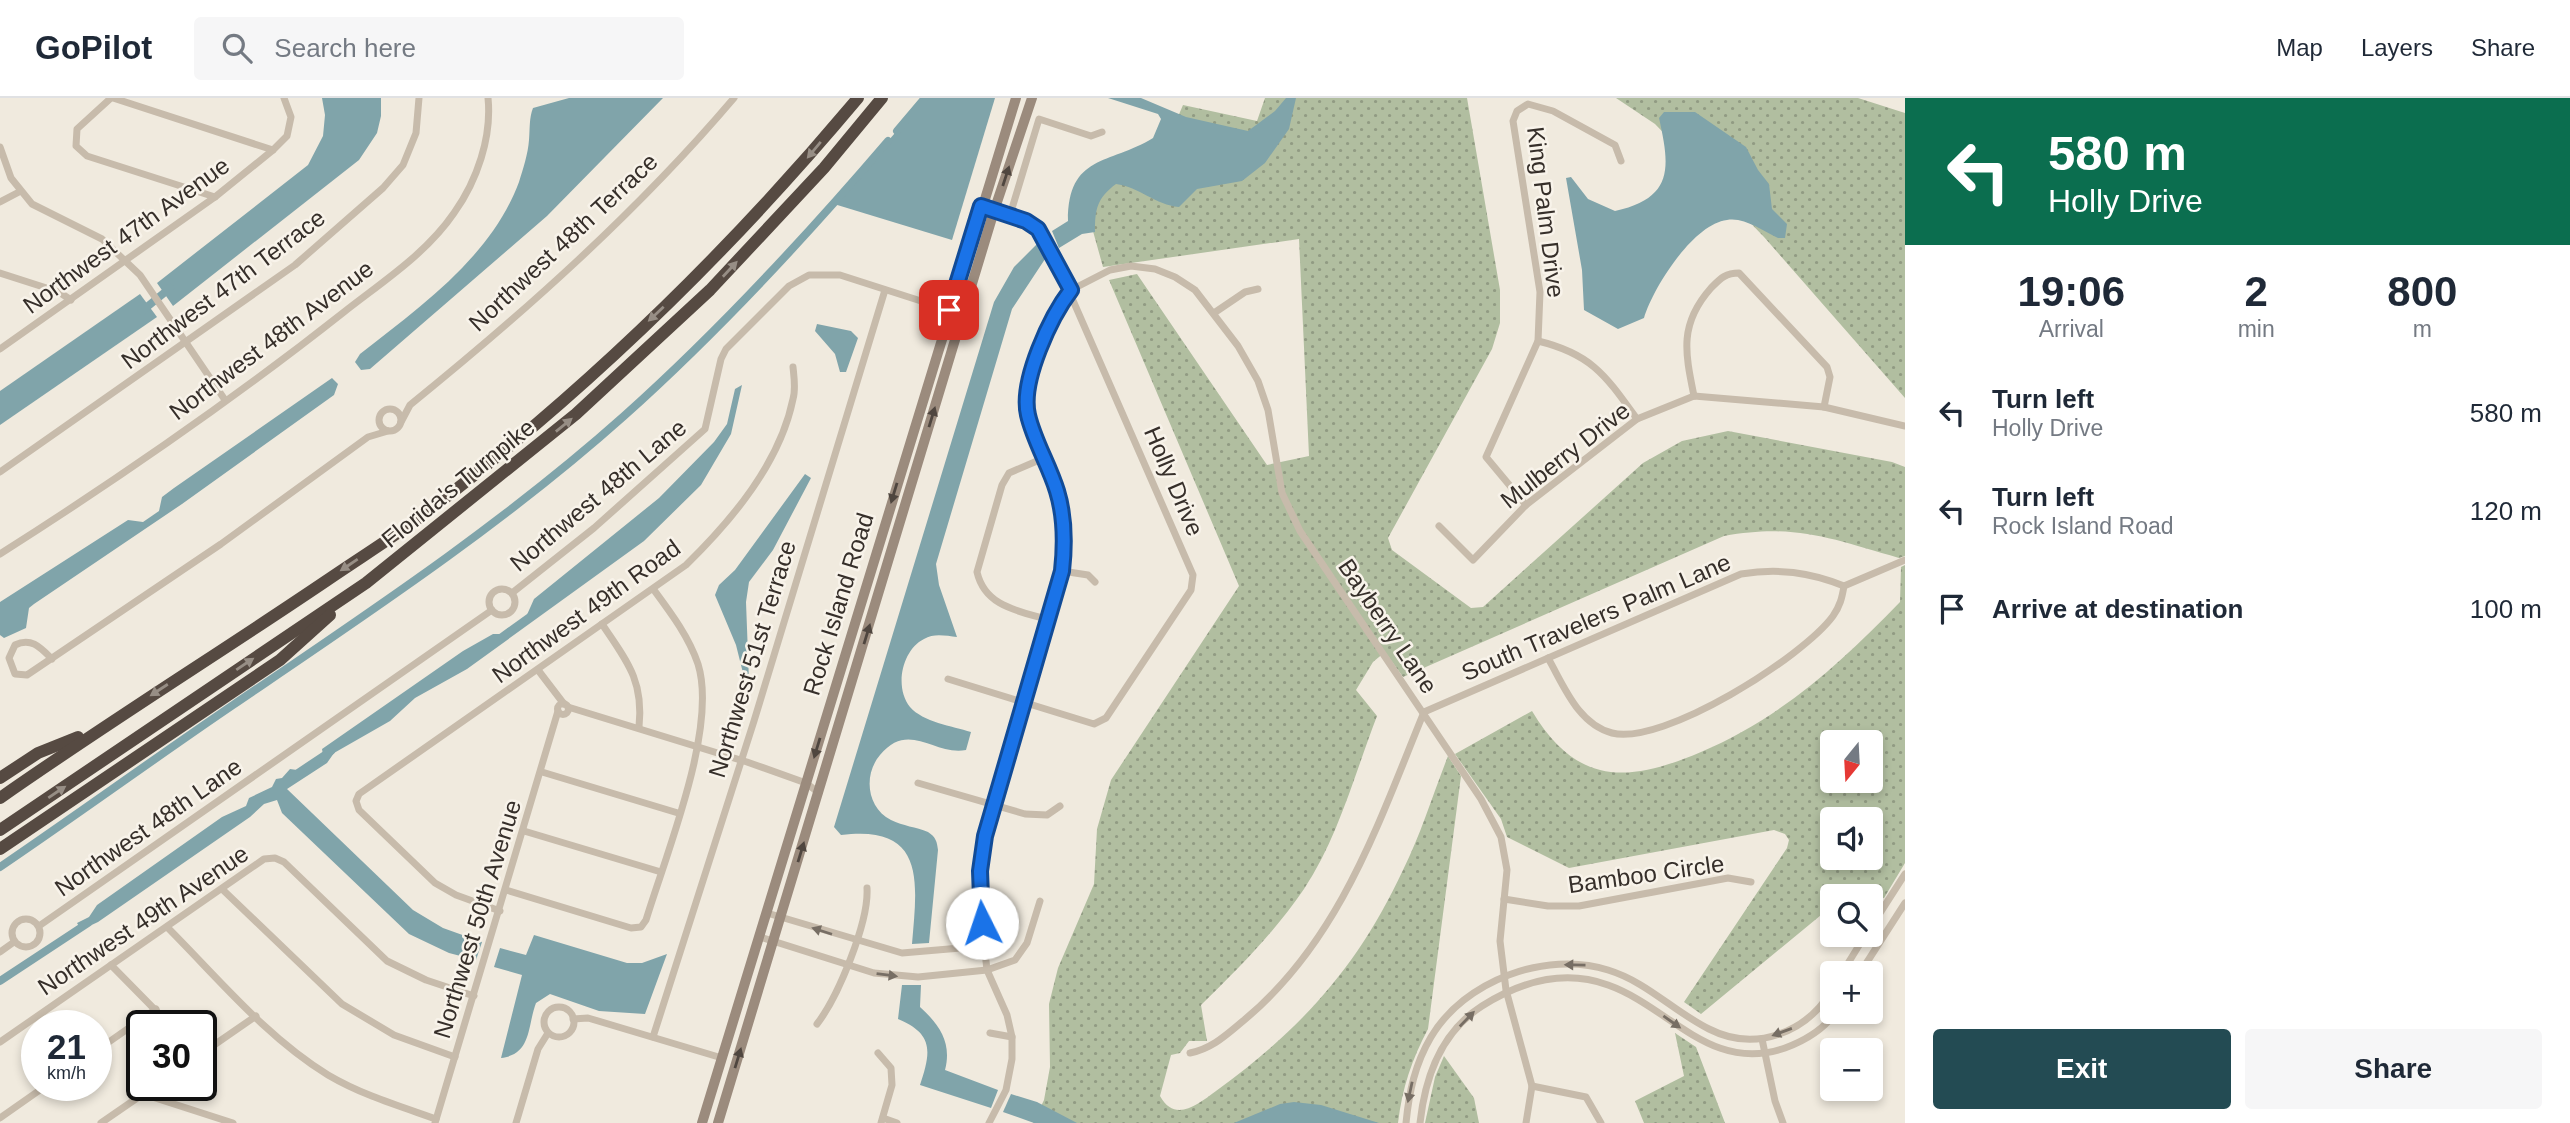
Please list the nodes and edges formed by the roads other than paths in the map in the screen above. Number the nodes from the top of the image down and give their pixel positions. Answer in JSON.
{"nodes":[{"id":1,"x":112,"y":98,"type":"edge"},
{"id":2,"x":284,"y":98,"type":"edge"},
{"id":3,"x":419,"y":98,"type":"edge"},
{"id":4,"x":488,"y":98,"type":"edge"},
{"id":5,"x":734,"y":98,"type":"edge"},
{"id":6,"x":858,"y":98,"type":"edge"},
{"id":7,"x":882,"y":98,"type":"edge"},
{"id":8,"x":1016,"y":98,"type":"edge"},
{"id":9,"x":1031,"y":98,"type":"edge"},
{"id":10,"x":1102,"y":132,"type":"dead end"},
{"id":11,"x":0,"y":147,"type":"edge"},
{"id":12,"x":273,"y":150,"type":"junction"},
{"id":13,"x":1621,"y":161,"type":"dead end"},
{"id":14,"x":19,"y":192,"type":"junction"},
{"id":15,"x":215,"y":197,"type":"junction"},
{"id":16,"x":0,"y":202,"type":"edge"},
{"id":17,"x":981,"y":206,"type":"junction"},
{"id":18,"x":994,"y":211,"type":"junction"},
{"id":19,"x":1010,"y":215,"type":"junction"},
{"id":20,"x":126,"y":261,"type":"junction"},
{"id":21,"x":0,"y":273,"type":"edge"},
{"id":22,"x":1258,"y":289,"type":"dead end"},
{"id":23,"x":885,"y":290,"type":"junction"},
{"id":24,"x":1071,"y":290,"type":"junction"},
{"id":25,"x":71,"y":300,"type":"junction"},
{"id":26,"x":949,"y":310,"type":"junction"},
{"id":27,"x":1214,"y":313,"type":"junction"},
{"id":28,"x":0,"y":339,"type":"edge"},
{"id":29,"x":1538,"y":341,"type":"junction"},
{"id":30,"x":10,"y":342,"type":"junction"},
{"id":31,"x":186,"y":343,"type":"junction"},
{"id":32,"x":0,"y":349,"type":"edge"},
{"id":33,"x":793,"y":366,"type":"dead end"},
{"id":34,"x":1694,"y":396,"type":"junction"},
{"id":35,"x":225,"y":400,"type":"junction"},
{"id":36,"x":410,"y":405,"type":"junction"},
{"id":37,"x":1824,"y":407,"type":"junction"},
{"id":38,"x":390,"y":409,"type":"junction"},
{"id":39,"x":379,"y":417,"type":"junction"},
{"id":40,"x":1637,"y":419,"type":"junction"},
{"id":41,"x":401,"y":422,"type":"junction"},
{"id":42,"x":1905,"y":426,"type":"edge"},
{"id":43,"x":388,"y":431,"type":"junction"},
{"id":44,"x":369,"y":437,"type":"junction"},
{"id":45,"x":1044,"y":458,"type":"junction"},
{"id":46,"x":0,"y":472,"type":"edge"},
{"id":47,"x":1526,"y":505,"type":"junction"},
{"id":48,"x":1439,"y":526,"type":"dead end"},
{"id":49,"x":0,"y":554,"type":"edge"},
{"id":50,"x":1905,"y":560,"type":"edge"},
{"id":51,"x":1062,"y":571,"type":"junction"},
{"id":52,"x":1095,"y":582,"type":"dead end"},
{"id":53,"x":366,"y":583,"type":"junction"},
{"id":54,"x":1844,"y":586,"type":"junction"},
{"id":55,"x":654,"y":590,"type":"junction"},
{"id":56,"x":512,"y":593,"type":"junction"},
{"id":57,"x":489,"y":612,"type":"junction"},
{"id":58,"x":1049,"y":620,"type":"junction"},
{"id":59,"x":602,"y":624,"type":"junction"},
{"id":60,"x":1548,"y":658,"type":"junction"},
{"id":61,"x":51,"y":659,"type":"junction"},
{"id":62,"x":538,"y":670,"type":"junction"},
{"id":63,"x":948,"y":679,"type":"dead end"},
{"id":64,"x":1025,"y":703,"type":"junction"},
{"id":65,"x":563,"y":709,"type":"junction"},
{"id":66,"x":1424,"y":712,"type":"junction"},
{"id":67,"x":101,"y":727,"type":"junction"},
{"id":68,"x":639,"y":727,"type":"junction"},
{"id":69,"x":699,"y":746,"type":"junction"},
{"id":70,"x":740,"y":761,"type":"junction"},
{"id":71,"x":542,"y":772,"type":"junction"},
{"id":72,"x":0,"y":778,"type":"edge"},
{"id":73,"x":806,"y":783,"type":"junction"},
{"id":74,"x":918,"y":783,"type":"dead end"},
{"id":75,"x":819,"y":793,"type":"junction"},
{"id":76,"x":0,"y":798,"type":"edge"},
{"id":77,"x":993,"y":806,"type":"junction"},
{"id":78,"x":1060,"y":806,"type":"dead end"},
{"id":79,"x":678,"y":813,"type":"junction"},
{"id":80,"x":0,"y":830,"type":"edge"},
{"id":81,"x":524,"y":831,"type":"junction"},
{"id":82,"x":0,"y":849,"type":"edge"},
{"id":83,"x":661,"y":872,"type":"junction"},
{"id":84,"x":1905,"y":874,"type":"edge"},
{"id":85,"x":1751,"y":881,"type":"dead end"},
{"id":86,"x":867,"y":888,"type":"dead end"},
{"id":87,"x":222,"y":889,"type":"junction"},
{"id":88,"x":506,"y":890,"type":"junction"},
{"id":89,"x":1504,"y":899,"type":"junction"},
{"id":90,"x":1040,"y":901,"type":"dead end"},
{"id":91,"x":1905,"y":903,"type":"edge"},
{"id":92,"x":1883,"y":908,"type":"edge"},
{"id":93,"x":500,"y":911,"type":"junction"},
{"id":94,"x":767,"y":913,"type":"junction"},
{"id":95,"x":782,"y":918,"type":"junction"},
{"id":96,"x":38,"y":926,"type":"junction"},
{"id":97,"x":166,"y":927,"type":"junction"},
{"id":98,"x":760,"y":937,"type":"junction"},
{"id":99,"x":14,"y":942,"type":"junction"},
{"id":100,"x":775,"y":942,"type":"junction"},
{"id":101,"x":856,"y":942,"type":"junction"},
{"id":102,"x":984,"y":946,"type":"junction"},
{"id":103,"x":0,"y":952,"type":"edge"},
{"id":104,"x":1868,"y":961,"type":"edge"},
{"id":105,"x":111,"y":965,"type":"junction"},
{"id":106,"x":848,"y":966,"type":"junction"},
{"id":107,"x":987,"y":970,"type":"junction"},
{"id":108,"x":1504,"y":977,"type":"junction"},
{"id":109,"x":1506,"y":990,"type":"junction"},
{"id":110,"x":474,"y":996,"type":"junction"},
{"id":111,"x":1820,"y":1005,"type":"edge"},
{"id":112,"x":156,"y":1009,"type":"joint"},
{"id":113,"x":257,"y":1016,"type":"junction"},
{"id":114,"x":573,"y":1019,"type":"junction"},
{"id":115,"x":817,"y":1024,"type":"dead end"},
{"id":116,"x":1825,"y":1024,"type":"edge"},
{"id":117,"x":548,"y":1033,"type":"junction"},
{"id":118,"x":990,"y":1033,"type":"dead end"},
{"id":119,"x":653,"y":1037,"type":"junction"},
{"id":120,"x":1012,"y":1037,"type":"junction"},
{"id":121,"x":1762,"y":1039,"type":"junction"},
{"id":122,"x":112,"y":1040,"type":"edge"},
{"id":123,"x":0,"y":1042,"type":"edge"},
{"id":124,"x":217,"y":1043,"type":"edge"},
{"id":125,"x":878,"y":1053,"type":"dead end"},
{"id":126,"x":1190,"y":1053,"type":"dead end"},
{"id":127,"x":1764,"y":1055,"type":"junction"},
{"id":128,"x":455,"y":1057,"type":"junction"},
{"id":129,"x":722,"y":1058,"type":"junction"},
{"id":130,"x":1532,"y":1086,"type":"junction"},
{"id":131,"x":24,"y":1101,"type":"edge"},
{"id":132,"x":133,"y":1101,"type":"edge"},
{"id":133,"x":165,"y":1101,"type":"edge"},
{"id":134,"x":0,"y":1118,"type":"edge"},
{"id":135,"x":436,"y":1121,"type":"edge"},
{"id":136,"x":882,"y":1121,"type":"edge"},
{"id":137,"x":101,"y":1123,"type":"edge"},
{"id":138,"x":233,"y":1123,"type":"edge"},
{"id":139,"x":516,"y":1123,"type":"edge"},
{"id":140,"x":702,"y":1123,"type":"edge"},
{"id":141,"x":718,"y":1123,"type":"edge"},
{"id":142,"x":897,"y":1123,"type":"edge"},
{"id":143,"x":989,"y":1123,"type":"edge"},
{"id":144,"x":1406,"y":1123,"type":"edge"},
{"id":145,"x":1420,"y":1123,"type":"edge"},
{"id":146,"x":1526,"y":1123,"type":"edge"},
{"id":147,"x":1601,"y":1123,"type":"edge"},
{"id":148,"x":1783,"y":1123,"type":"edge"}],
"edges":[{"from":1,"to":12,"type":"street"},
{"from":1,"to":15,"type":"street"},
{"from":2,"to":12,"type":"street"},
{"from":3,"to":31,"type":"street","name":"Northwest 47th Terrace"},
{"from":4,"to":35,"type":"street","name":"Northwest 48th Avenue"},
{"from":5,"to":36,"type":"street","name":"Northwest 48th Terrace"},
{"from":6,"to":67,"type":"highway","name":"Florida's Turnpike","one_way":true},
{"from":53,"to":7,"type":"highway","name":"Florida's Turnpike","one_way":true},
{"from":8,"to":17,"type":"main road","name":"Rock Island Road"},
{"from":18,"to":9,"type":"main road","name":"Rock Island Road","one_way":true},
{"from":10,"to":19,"type":"street"},
{"from":11,"to":14,"type":"street"},
{"from":12,"to":15,"type":"street","name":"Northwest 47th Avenue"},
{"from":13,"to":29,"type":"street","name":"King Palm Drive"},
{"from":14,"to":16,"type":"street"},
{"from":14,"to":20,"type":"street"},
{"from":15,"to":20,"type":"street","name":"Northwest 47th Avenue"},
{"from":17,"to":18,"type":"street","name":"Holly Drive"},
{"from":17,"to":26,"type":"main road","name":"Rock Island Road"},
{"from":18,"to":19,"type":"street","name":"Holly Drive"},
{"from":75,"to":18,"type":"main road","name":"Rock Island Road","one_way":true},
{"from":19,"to":24,"type":"street","name":"Holly Drive"},
{"from":20,"to":25,"type":"street","name":"Northwest 47th Avenue"},
{"from":20,"to":31,"type":"street"},
{"from":21,"to":25,"type":"street"},
{"from":22,"to":27,"type":"street"},
{"from":23,"to":26,"type":"street","name":"Northwest 48th Lane"},
{"from":23,"to":56,"type":"street","name":"Northwest 48th Lane"},
{"from":23,"to":70,"type":"street","name":"Northwest 51st Terrace"},
{"from":24,"to":27,"type":"street","name":"Bayberry Lane"},
{"from":24,"to":45,"type":"street"},
{"from":24,"to":64,"type":"street","name":"Holly Drive"},
{"from":25,"to":30,"type":"street","name":"Northwest 47th Avenue"},
{"from":26,"to":73,"type":"main road","name":"Rock Island Road","one_way":true},
{"from":27,"to":66,"type":"street","name":"Bayberry Lane"},
{"from":28,"to":30,"type":"street"},
{"from":29,"to":40,"type":"street"},
{"from":29,"to":47,"type":"street","name":"King Palm Drive"},
{"from":30,"to":32,"type":"street","name":"Northwest 47th Avenue"},
{"from":31,"to":35,"type":"street"},
{"from":31,"to":46,"type":"street","name":"Northwest 47th Terrace"},
{"from":33,"to":55,"type":"street","name":"Northwest 49th Road"},
{"from":34,"to":37,"type":"street","name":"Mulberry Drive"},
{"from":34,"to":37,"type":"street"},
{"from":34,"to":40,"type":"street","name":"Mulberry Drive"},
{"from":35,"to":49,"type":"street","name":"Northwest 48th Avenue"},
{"from":36,"to":38,"type":"street","name":"Northwest 48th Terrace"},
{"from":36,"to":41,"type":"street","name":"Northwest 48th Terrace"},
{"from":37,"to":42,"type":"street","name":"Mulberry Drive"},
{"from":38,"to":39,"type":"street","name":"Northwest 48th Terrace"},
{"from":38,"to":41,"type":"street"},
{"from":39,"to":43,"type":"street"},
{"from":39,"to":44,"type":"street","name":"Northwest 48th Terrace"},
{"from":40,"to":47,"type":"street","name":"Mulberry Drive"},
{"from":41,"to":43,"type":"street","name":"Northwest 48th Terrace"},
{"from":43,"to":44,"type":"street","name":"Northwest 48th Terrace"},
{"from":44,"to":61,"type":"street","name":"Northwest 48th Terrace"},
{"from":45,"to":51,"type":"street"},
{"from":45,"to":58,"type":"street"},
{"from":47,"to":48,"type":"street","name":"Mulberry Drive"},
{"from":50,"to":54,"type":"street"},
{"from":51,"to":52,"type":"street"},
{"from":51,"to":58,"type":"street"},
{"from":80,"to":53,"type":"highway","name":"Florida's Turnpike","one_way":true},
{"from":53,"to":82,"type":"highway"},
{"from":54,"to":60,"type":"street","name":"South Travelers Palm Lane"},
{"from":54,"to":60,"type":"street"},
{"from":55,"to":59,"type":"street","name":"Northwest 49th Road"},
{"from":55,"to":69,"type":"street"},
{"from":56,"to":57,"type":"street","name":"Northwest 48th Lane"},
{"from":56,"to":57,"type":"street","name":"Northwest 48th Lane"},
{"from":57,"to":96,"type":"street","name":"Northwest 48th Lane"},
{"from":58,"to":64,"type":"street"},
{"from":59,"to":62,"type":"street","name":"Northwest 49th Road"},
{"from":59,"to":68,"type":"street"},
{"from":60,"to":66,"type":"street","name":"South Travelers Palm Lane"},
{"from":61,"to":61,"type":"street","name":"Northwest 48th Terrace"},
{"from":62,"to":65,"type":"street"},
{"from":62,"to":93,"type":"street","name":"Northwest 49th Road"},
{"from":63,"to":64,"type":"street","name":"Holly Drive"},
{"from":64,"to":77,"type":"street"},
{"from":65,"to":68,"type":"street"},
{"from":65,"to":71,"type":"street","name":"Northwest 50th Avenue"},
{"from":66,"to":89,"type":"street","name":"Bayberry Lane"},
{"from":66,"to":126,"type":"street"},
{"from":67,"to":72,"type":"highway"},
{"from":67,"to":76,"type":"highway","name":"Florida's Turnpike"},
{"from":68,"to":69,"type":"street"},
{"from":69,"to":70,"type":"street"},
{"from":69,"to":79,"type":"street"},
{"from":70,"to":73,"type":"street"},
{"from":70,"to":119,"type":"street","name":"Northwest 51st Terrace"},
{"from":71,"to":79,"type":"street"},
{"from":71,"to":81,"type":"street","name":"Northwest 50th Avenue"},
{"from":73,"to":75,"type":"street"},
{"from":73,"to":94,"type":"main road","name":"Rock Island Road"},
{"from":74,"to":77,"type":"street"},
{"from":95,"to":75,"type":"main road","name":"Rock Island Road","one_way":true},
{"from":77,"to":78,"type":"street"},
{"from":77,"to":102,"type":"street"},
{"from":79,"to":83,"type":"street"},
{"from":81,"to":83,"type":"street"},
{"from":81,"to":88,"type":"street","name":"Northwest 50th Avenue"},
{"from":83,"to":88,"type":"street"},
{"from":84,"to":92,"type":"street"},
{"from":85,"to":89,"type":"street","name":"Bamboo Circle"},
{"from":86,"to":101,"type":"street"},
{"from":87,"to":97,"type":"street","name":"Northwest 49th Avenue"},
{"from":87,"to":110,"type":"street","name":"Northwest 49th Avenue"},
{"from":87,"to":128,"type":"street"},
{"from":88,"to":93,"type":"street","name":"Northwest 50th Avenue"},
{"from":89,"to":108,"type":"street","name":"Bayberry Lane"},
{"from":90,"to":107,"type":"street"},
{"from":91,"to":104,"type":"street"},
{"from":93,"to":110,"type":"street","name":"Northwest 50th Avenue"},
{"from":94,"to":95,"type":"street"},
{"from":94,"to":98,"type":"main road","name":"Rock Island Road"},
{"from":95,"to":100,"type":"main road","name":"Rock Island Road"},
{"from":101,"to":95,"type":"street","one_way":true},
{"from":96,"to":99,"type":"street","name":"Northwest 48th Lane"},
{"from":96,"to":99,"type":"street","name":"Northwest 48th Lane"},
{"from":97,"to":105,"type":"street","name":"Northwest 49th Avenue"},
{"from":97,"to":113,"type":"street"},
{"from":98,"to":100,"type":"street"},
{"from":98,"to":129,"type":"main road","name":"Rock Island Road"},
{"from":99,"to":103,"type":"street","name":"Northwest 48th Lane"},
{"from":100,"to":106,"type":"street"},
{"from":141,"to":100,"type":"main road","name":"Rock Island Road","one_way":true},
{"from":101,"to":102,"type":"street"},
{"from":101,"to":106,"type":"street"},
{"from":102,"to":107,"type":"street"},
{"from":105,"to":112,"type":"street"},
{"from":105,"to":123,"type":"street","name":"Northwest 49th Avenue"},
{"from":106,"to":107,"type":"street","one_way":true},
{"from":106,"to":115,"type":"street"},
{"from":107,"to":120,"type":"street"},
{"from":108,"to":109,"type":"street","name":"Bayberry Lane"},
{"from":121,"to":108,"type":"street","one_way":true},
{"from":108,"to":144,"type":"street","one_way":true},
{"from":109,"to":127,"type":"street","one_way":true},
{"from":109,"to":130,"type":"street","name":"Bayberry Lane"},
{"from":145,"to":109,"type":"street","one_way":true},
{"from":110,"to":128,"type":"street","name":"Northwest 50th Avenue"},
{"from":111,"to":121,"type":"street","one_way":true},
{"from":112,"to":122,"type":"street"},
{"from":113,"to":124,"type":"street"},
{"from":113,"to":135,"type":"street"},
{"from":114,"to":117,"type":"street"},
{"from":114,"to":117,"type":"street"},
{"from":114,"to":119,"type":"street"},
{"from":116,"to":127,"type":"street"},
{"from":117,"to":139,"type":"street"},
{"from":118,"to":120,"type":"street"},
{"from":119,"to":129,"type":"street"},
{"from":120,"to":143,"type":"street"},
{"from":121,"to":127,"type":"street"},
{"from":125,"to":136,"type":"street"},
{"from":127,"to":148,"type":"street"},
{"from":128,"to":135,"type":"street","name":"Northwest 50th Avenue"},
{"from":129,"to":140,"type":"main road","name":"Rock Island Road"},
{"from":130,"to":146,"type":"street","name":"Bayberry Lane"},
{"from":130,"to":147,"type":"street"},
{"from":131,"to":134,"type":"street"},
{"from":132,"to":137,"type":"street"},
{"from":133,"to":138,"type":"street"},
{"from":136,"to":142,"type":"street"}]}
